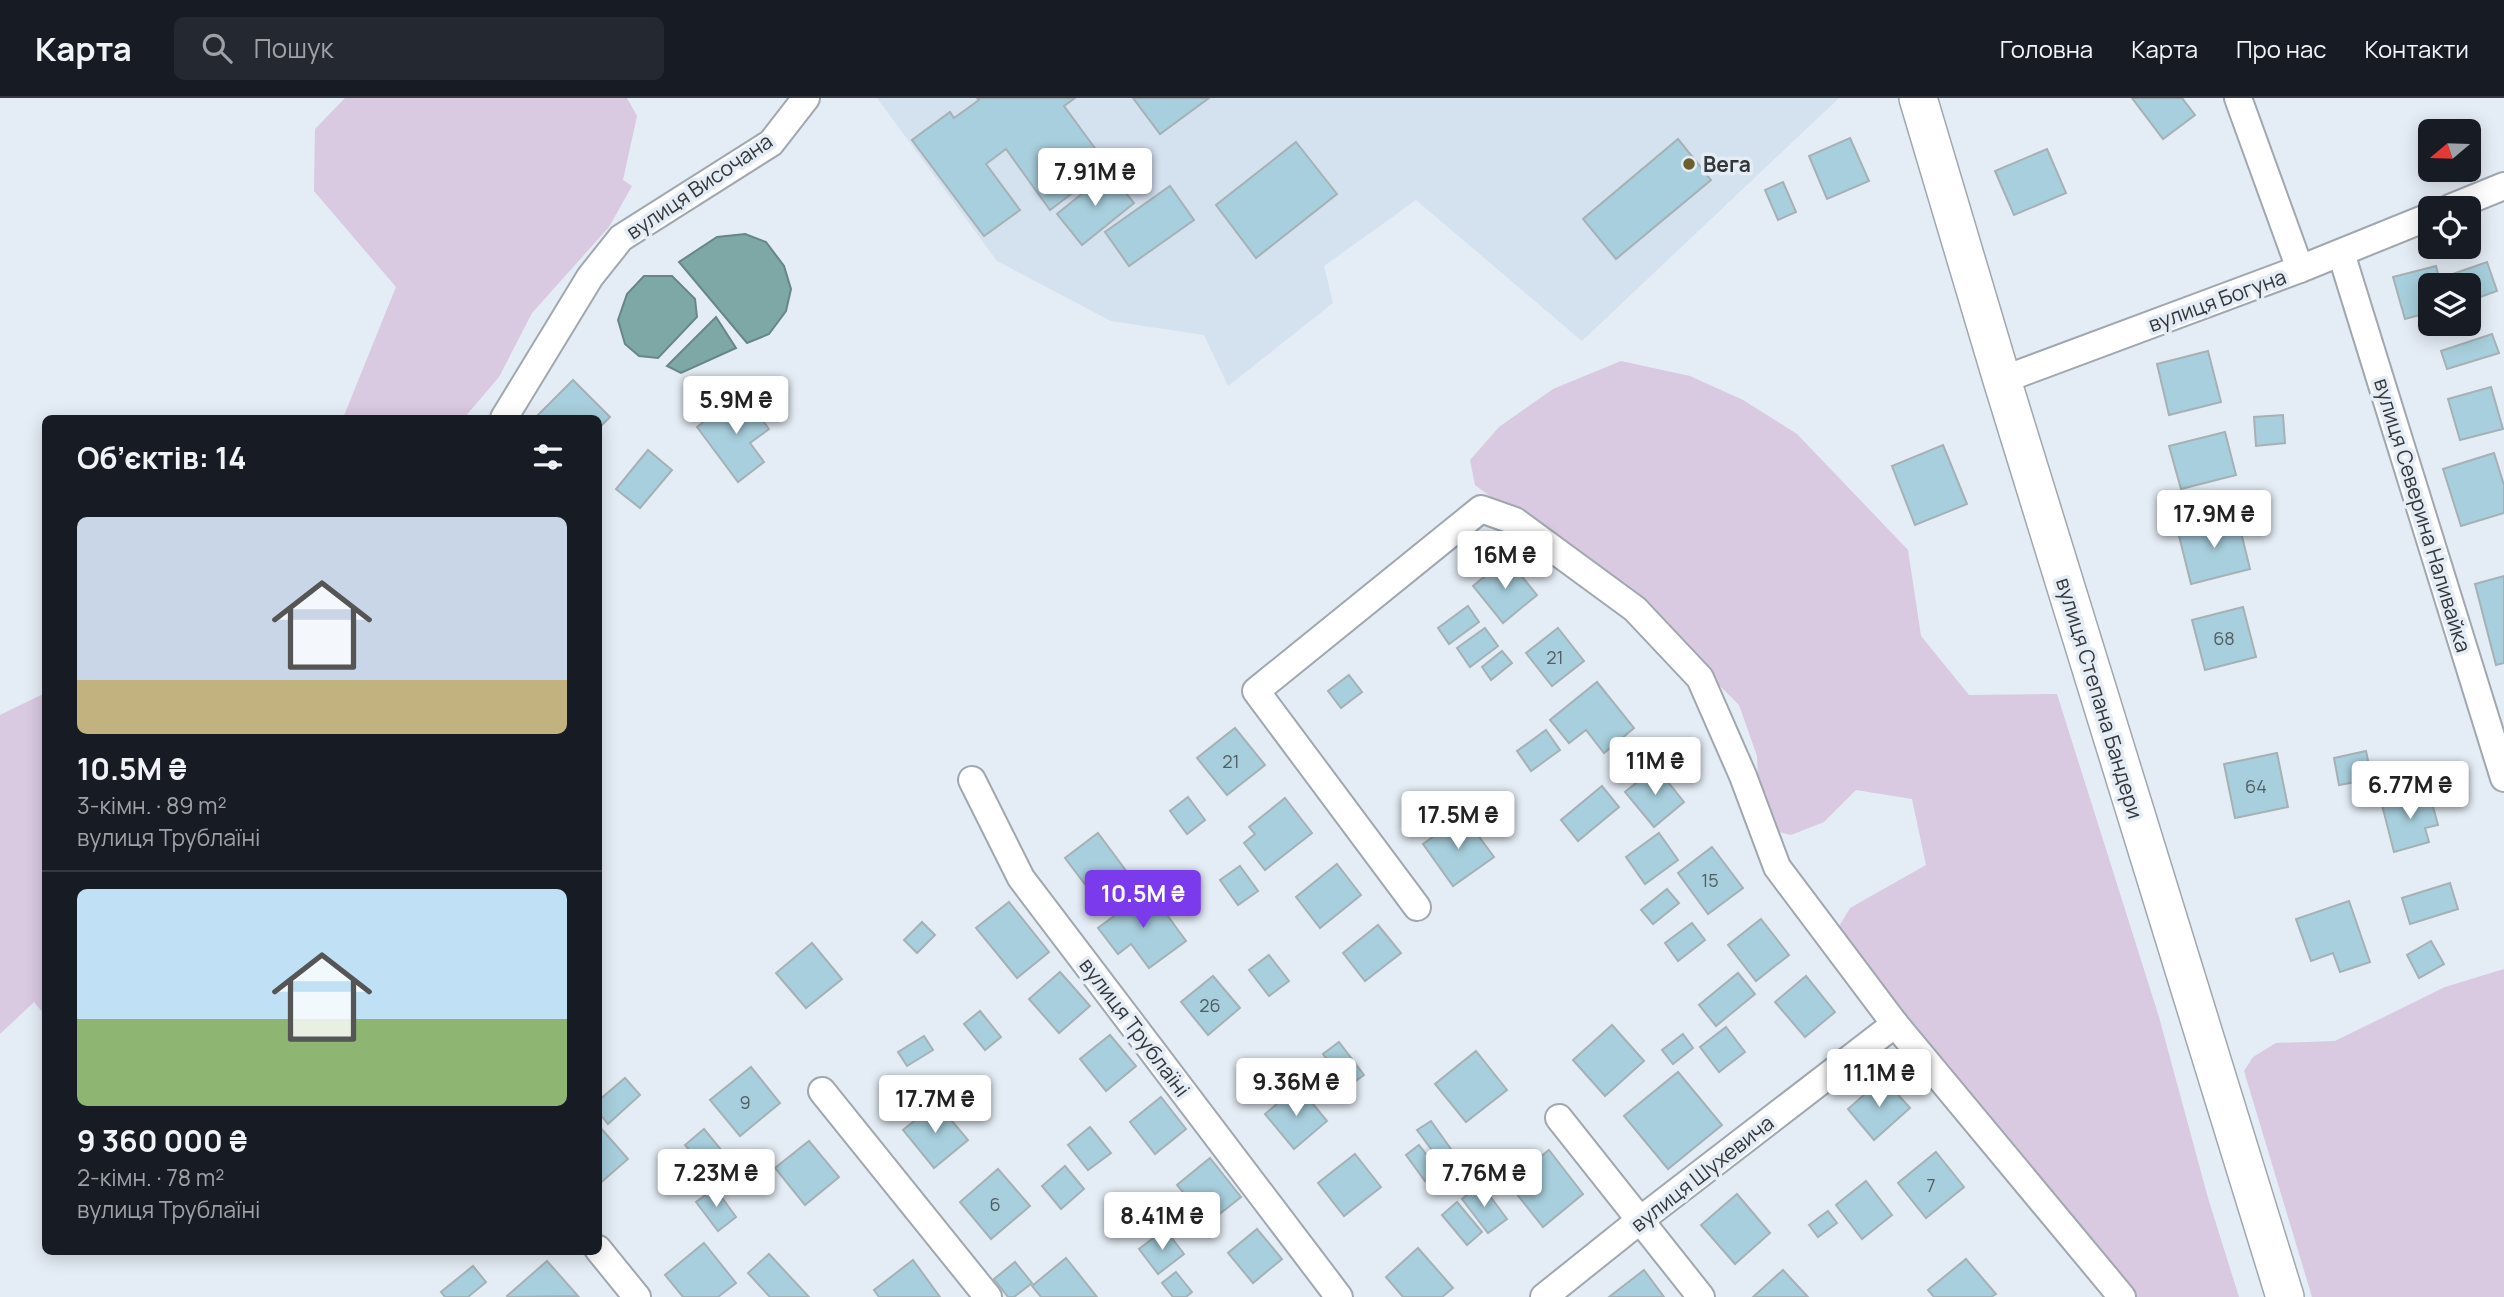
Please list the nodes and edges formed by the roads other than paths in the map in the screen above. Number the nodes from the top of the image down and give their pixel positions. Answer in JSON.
{"nodes":[{"id":1,"x":806,"y":98,"type":"edge"},
{"id":2,"x":1918,"y":98,"type":"edge"},
{"id":3,"x":2238,"y":98,"type":"edge"},
{"id":4,"x":2504,"y":186,"type":"edge"},
{"id":5,"x":2479,"y":196,"type":"edge"},
{"id":6,"x":2418,"y":221,"type":"edge"},
{"id":7,"x":2341,"y":253,"type":"junction"},
{"id":8,"x":2300,"y":269,"type":"junction"},
{"id":9,"x":2002,"y":380,"type":"junction"},
{"id":10,"x":506,"y":415,"type":"edge"},
{"id":11,"x":2504,"y":778,"type":"edge"},
{"id":12,"x":972,"y":780,"type":"dead end"},
{"id":13,"x":1417,"y":907,"type":"dead end"},
{"id":14,"x":1895,"y":1024,"type":"junction"},
{"id":15,"x":822,"y":1091,"type":"dead end"},
{"id":16,"x":1559,"y":1118,"type":"dead end"},
{"id":17,"x":1639,"y":1221,"type":"junction"},
{"id":18,"x":602,"y":1254,"type":"edge"},
{"id":19,"x":637,"y":1297,"type":"edge"},
{"id":20,"x":988,"y":1297,"type":"edge"},
{"id":21,"x":1339,"y":1297,"type":"edge"},
{"id":22,"x":1544,"y":1297,"type":"edge"},
{"id":23,"x":1701,"y":1297,"type":"edge"},
{"id":24,"x":2122,"y":1297,"type":"edge"},
{"id":25,"x":2285,"y":1297,"type":"edge"}],
"edges":[{"from":1,"to":10,"type":"street","name":"вулиця Височана"},
{"from":2,"to":9,"type":"main road","name":"вулиця Степана Бандери"},
{"from":3,"to":8,"type":"street"},
{"from":4,"to":5,"type":"street"},
{"from":6,"to":7,"type":"street","name":"вулиця Богуна"},
{"from":7,"to":8,"type":"street","name":"вулиця Богуна"},
{"from":7,"to":11,"type":"street","name":"вулиця Северина Наливайка"},
{"from":8,"to":9,"type":"street","name":"вулиця Богуна"},
{"from":9,"to":25,"type":"main road","name":"вулиця Степана Бандери"},
{"from":12,"to":21,"type":"street","name":"вулиця Трублаїні"},
{"from":13,"to":14,"type":"street"},
{"from":14,"to":17,"type":"street","name":"вулиця Шухевича"},
{"from":14,"to":24,"type":"street"},
{"from":15,"to":20,"type":"street"},
{"from":16,"to":17,"type":"street"},
{"from":17,"to":22,"type":"street","name":"вулиця Шухевича"},
{"from":17,"to":23,"type":"street"},
{"from":18,"to":19,"type":"street"}]}
